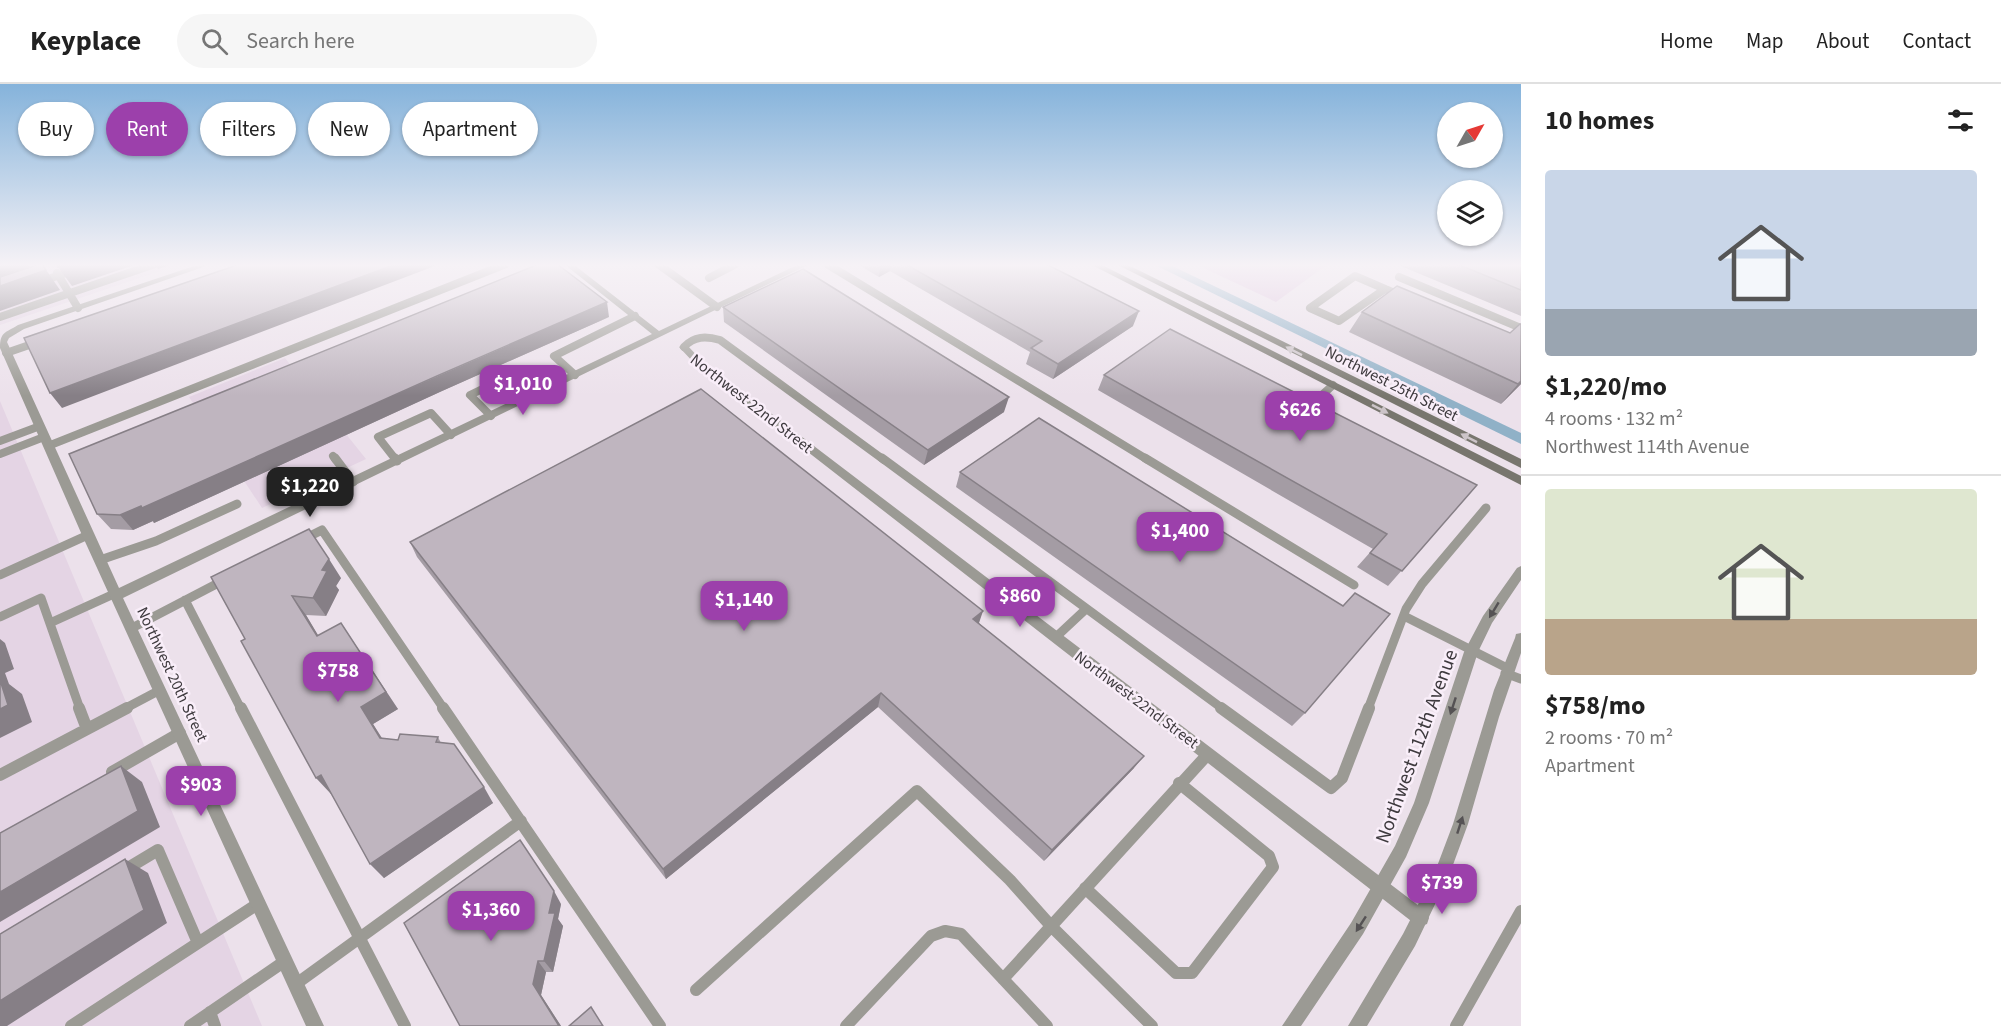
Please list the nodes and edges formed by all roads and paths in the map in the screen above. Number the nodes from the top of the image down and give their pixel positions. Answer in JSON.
{"nodes":[{"id":1,"x":26,"y":308,"type":"edge"},
{"id":2,"x":78,"y":308,"type":"edge"},
{"id":3,"x":392,"y":308,"type":"edge"},
{"id":4,"x":624,"y":308,"type":"edge"},
{"id":5,"x":715,"y":308,"type":"edge"},
{"id":6,"x":896,"y":308,"type":"edge"},
{"id":7,"x":1181,"y":308,"type":"edge"},
{"id":8,"x":1208,"y":308,"type":"edge"},
{"id":9,"x":1310,"y":308,"type":"edge"},
{"id":10,"x":1358,"y":308,"type":"edge"},
{"id":11,"x":1473,"y":308,"type":"edge"},
{"id":12,"x":634,"y":316,"type":"junction"},
{"id":13,"x":0,"y":317,"type":"edge"},
{"id":14,"x":1521,"y":328,"type":"edge"},
{"id":15,"x":659,"y":335,"type":"junction"},
{"id":16,"x":48,"y":338,"type":"edge"},
{"id":17,"x":4,"y":345,"type":"edge"},
{"id":18,"x":684,"y":347,"type":"joint"},
{"id":19,"x":575,"y":375,"type":"junction"},
{"id":20,"x":1333,"y":385,"type":"junction"},
{"id":21,"x":542,"y":391,"type":"junction"},
{"id":22,"x":1312,"y":404,"type":"edge"},
{"id":23,"x":491,"y":416,"type":"junction"},
{"id":24,"x":39,"y":426,"type":"junction"},
{"id":25,"x":451,"y":435,"type":"junction"},
{"id":26,"x":0,"y":441,"type":"edge"},
{"id":27,"x":46,"y":442,"type":"junction"},
{"id":28,"x":0,"y":454,"type":"edge"},
{"id":29,"x":333,"y":456,"type":"dead end"},
{"id":30,"x":397,"y":461,"type":"junction"},
{"id":31,"x":1521,"y":464,"type":"edge"},
{"id":32,"x":1521,"y":481,"type":"edge"},
{"id":33,"x":353,"y":482,"type":"junction"},
{"id":34,"x":237,"y":504,"type":"dead end"},
{"id":35,"x":1486,"y":508,"type":"dead end"},
{"id":36,"x":88,"y":535,"type":"junction"},
{"id":37,"x":290,"y":546,"type":"edge"},
{"id":38,"x":100,"y":560,"type":"junction"},
{"id":39,"x":1521,"y":571,"type":"edge"},
{"id":40,"x":238,"y":573,"type":"edge"},
{"id":41,"x":0,"y":575,"type":"edge"},
{"id":42,"x":1354,"y":585,"type":"dead end"},
{"id":43,"x":116,"y":594,"type":"junction"},
{"id":44,"x":185,"y":600,"type":"junction"},
{"id":45,"x":1086,"y":609,"type":"junction"},
{"id":46,"x":1404,"y":616,"type":"junction"},
{"id":47,"x":0,"y":617,"type":"edge"},
{"id":48,"x":50,"y":623,"type":"junction"},
{"id":49,"x":132,"y":628,"type":"junction"},
{"id":50,"x":1056,"y":637,"type":"junction"},
{"id":51,"x":1521,"y":638,"type":"edge"},
{"id":52,"x":1472,"y":651,"type":"junction"},
{"id":53,"x":1512,"y":664,"type":"edge"},
{"id":54,"x":1521,"y":679,"type":"edge"},
{"id":55,"x":160,"y":690,"type":"junction"},
{"id":56,"x":87,"y":729,"type":"junction"},
{"id":57,"x":180,"y":733,"type":"junction"},
{"id":58,"x":1208,"y":754,"type":"junction"},
{"id":59,"x":0,"y":775,"type":"edge"},
{"id":60,"x":100,"y":778,"type":"edge"},
{"id":61,"x":1179,"y":783,"type":"junction"},
{"id":62,"x":521,"y":821,"type":"junction"},
{"id":63,"x":108,"y":879,"type":"edge"},
{"id":64,"x":1085,"y":888,"type":"junction"},
{"id":65,"x":1382,"y":888,"type":"junction"},
{"id":66,"x":259,"y":903,"type":"junction"},
{"id":67,"x":1521,"y":911,"type":"edge"},
{"id":68,"x":1421,"y":918,"type":"junction"},
{"id":69,"x":1051,"y":926,"type":"junction"},
{"id":70,"x":359,"y":937,"type":"junction"},
{"id":71,"x":198,"y":943,"type":"junction"},
{"id":72,"x":285,"y":961,"type":"junction"},
{"id":73,"x":1003,"y":979,"type":"junction"},
{"id":74,"x":296,"y":984,"type":"junction"},
{"id":75,"x":696,"y":990,"type":"dead end"},
{"id":76,"x":210,"y":1012,"type":"junction"},
{"id":77,"x":71,"y":1026,"type":"edge"},
{"id":78,"x":190,"y":1026,"type":"edge"},
{"id":79,"x":215,"y":1026,"type":"edge"},
{"id":80,"x":315,"y":1026,"type":"edge"},
{"id":81,"x":405,"y":1026,"type":"edge"},
{"id":82,"x":660,"y":1026,"type":"edge"},
{"id":83,"x":846,"y":1026,"type":"edge"},
{"id":84,"x":1047,"y":1026,"type":"edge"},
{"id":85,"x":1152,"y":1026,"type":"edge"},
{"id":86,"x":1291,"y":1026,"type":"edge"},
{"id":87,"x":1357,"y":1026,"type":"edge"},
{"id":88,"x":1456,"y":1026,"type":"edge"}],
"edges":[{"from":1,"to":13,"type":"lane"},
{"from":2,"to":17,"type":"street"},
{"from":3,"to":27,"type":"lane"},
{"from":4,"to":12,"type":"street"},
{"from":5,"to":15,"type":"street"},
{"from":6,"to":42,"type":"lane"},
{"from":7,"to":20,"type":"main road","name":"Northwest 25th Street"},
{"from":31,"to":8,"type":"main road","name":"Northwest 25th Street","one_way":true},
{"from":9,"to":10,"type":"lane"},
{"from":11,"to":14,"type":"lane"},
{"from":12,"to":15,"type":"street"},
{"from":12,"to":19,"type":"lane"},
{"from":15,"to":19,"type":"street"},
{"from":16,"to":17,"type":"lane"},
{"from":17,"to":24,"type":"street","name":"Northwest 20th Street"},
{"from":18,"to":45,"type":"lane"},
{"from":18,"to":50,"type":"street","name":"Northwest 22nd Street"},
{"from":19,"to":21,"type":"street"},
{"from":20,"to":22,"type":"lane"},
{"from":20,"to":32,"type":"main road","name":"Northwest 25th Street","one_way":true},
{"from":21,"to":23,"type":"street"},
{"from":21,"to":23,"type":"lane"},
{"from":23,"to":25,"type":"street"},
{"from":24,"to":26,"type":"lane"},
{"from":24,"to":27,"type":"street","name":"Northwest 20th Street"},
{"from":25,"to":30,"type":"street"},
{"from":25,"to":30,"type":"lane"},
{"from":27,"to":28,"type":"lane"},
{"from":27,"to":36,"type":"street","name":"Northwest 20th Street"},
{"from":29,"to":33,"type":"lane"},
{"from":30,"to":33,"type":"street"},
{"from":33,"to":43,"type":"street"},
{"from":34,"to":38,"type":"lane"},
{"from":35,"to":46,"type":"lane"},
{"from":36,"to":38,"type":"street","name":"Northwest 20th Street"},
{"from":36,"to":41,"type":"lane"},
{"from":37,"to":62,"type":"lane"},
{"from":38,"to":43,"type":"street","name":"Northwest 20th Street"},
{"from":39,"to":52,"type":"street","name":"Northwest 112th Avenue","one_way":true},
{"from":40,"to":44,"type":"lane"},
{"from":43,"to":48,"type":"lane"},
{"from":43,"to":49,"type":"street","name":"Northwest 20th Street"},
{"from":44,"to":49,"type":"lane"},
{"from":44,"to":70,"type":"lane"},
{"from":45,"to":46,"type":"lane"},
{"from":45,"to":50,"type":"lane"},
{"from":46,"to":52,"type":"lane"},
{"from":47,"to":48,"type":"lane"},
{"from":48,"to":56,"type":"lane"},
{"from":49,"to":55,"type":"street","name":"Northwest 20th Street"},
{"from":50,"to":58,"type":"street","name":"Northwest 22nd Street"},
{"from":51,"to":53,"type":"street"},
{"from":52,"to":53,"type":"lane"},
{"from":52,"to":65,"type":"street","name":"Northwest 112th Avenue","one_way":true},
{"from":53,"to":54,"type":"lane"},
{"from":68,"to":53,"type":"street","one_way":true},
{"from":55,"to":56,"type":"lane"},
{"from":55,"to":57,"type":"street","name":"Northwest 20th Street"},
{"from":56,"to":59,"type":"lane"},
{"from":57,"to":60,"type":"lane"},
{"from":57,"to":66,"type":"street","name":"Northwest 20th Street"},
{"from":58,"to":61,"type":"lane"},
{"from":58,"to":65,"type":"street","name":"Northwest 22nd Street"},
{"from":61,"to":64,"type":"lane"},
{"from":61,"to":64,"type":"lane"},
{"from":62,"to":70,"type":"lane"},
{"from":62,"to":82,"type":"lane"},
{"from":63,"to":71,"type":"lane"},
{"from":64,"to":69,"type":"lane"},
{"from":65,"to":68,"type":"street","name":"Northwest 22nd Street"},
{"from":65,"to":86,"type":"street","name":"Northwest 112th Avenue","one_way":true},
{"from":66,"to":71,"type":"lane"},
{"from":66,"to":72,"type":"street","name":"Northwest 20th Street"},
{"from":67,"to":88,"type":"lane"},
{"from":68,"to":87,"type":"street"},
{"from":69,"to":73,"type":"lane"},
{"from":69,"to":75,"type":"lane"},
{"from":69,"to":85,"type":"lane"},
{"from":70,"to":74,"type":"lane"},
{"from":70,"to":81,"type":"lane"},
{"from":71,"to":77,"type":"lane"},
{"from":72,"to":74,"type":"street","name":"Northwest 20th Street"},
{"from":72,"to":76,"type":"lane"},
{"from":73,"to":83,"type":"lane"},
{"from":73,"to":84,"type":"lane"},
{"from":74,"to":80,"type":"street","name":"Northwest 20th Street"},
{"from":76,"to":78,"type":"lane"},
{"from":76,"to":79,"type":"lane"}]}
